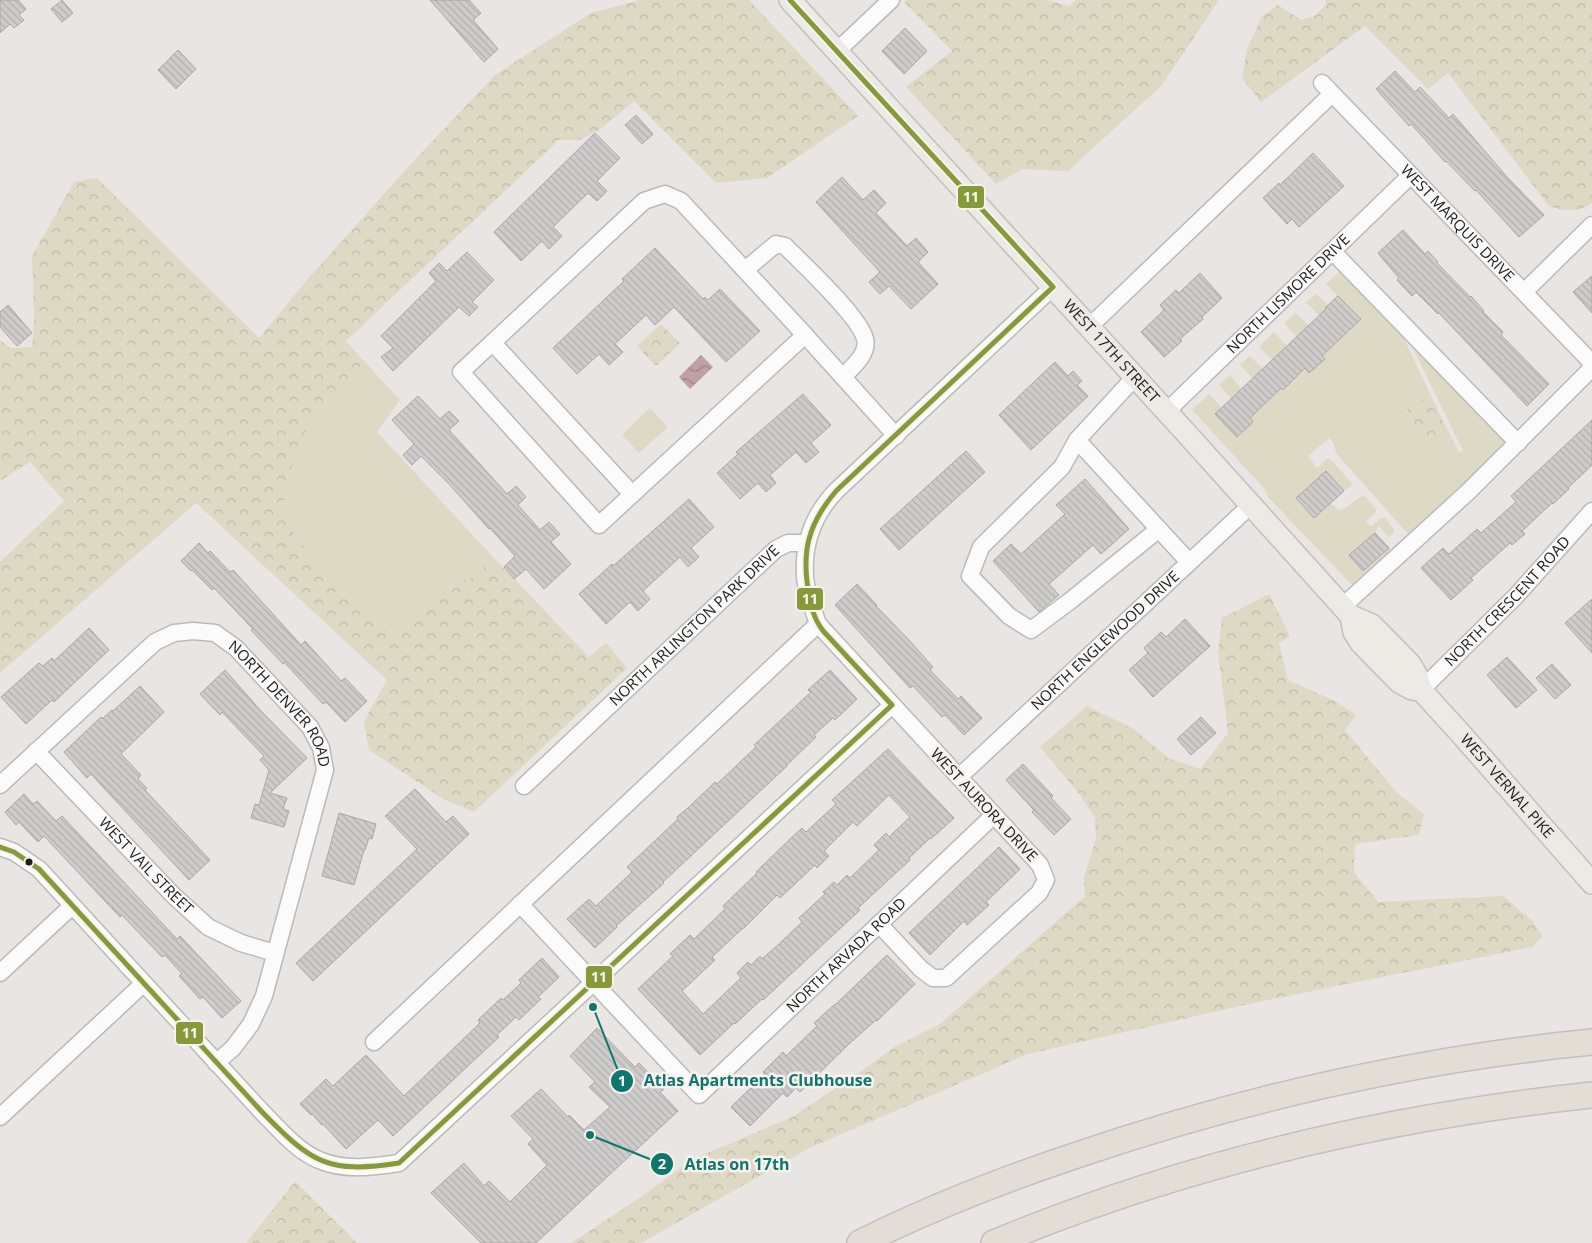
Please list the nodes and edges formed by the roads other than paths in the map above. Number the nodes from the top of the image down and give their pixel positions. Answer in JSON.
{"nodes":[{"id":1,"x":790,"y":0,"type":"edge"},
{"id":2,"x":891,"y":0,"type":"edge"},
{"id":3,"x":836,"y":52,"type":"junction"},
{"id":4,"x":1410,"y":176,"type":"junction"},
{"id":5,"x":1592,"y":225,"type":"edge"},
{"id":6,"x":1333,"y":252,"type":"junction"},
{"id":7,"x":745,"y":270,"type":"junction"},
{"id":8,"x":1053,"y":288,"type":"junction"},
{"id":9,"x":1524,"y":292,"type":"junction"},
{"id":10,"x":1089,"y":327,"type":"junction"},
{"id":11,"x":805,"y":335,"type":"junction"},
{"id":12,"x":493,"y":343,"type":"junction"},
{"id":13,"x":1592,"y":363,"type":"edge"},
{"id":14,"x":1592,"y":368,"type":"edge"},
{"id":15,"x":843,"y":377,"type":"junction"},
{"id":16,"x":1135,"y":377,"type":"junction"},
{"id":17,"x":1166,"y":412,"type":"junction"},
{"id":18,"x":896,"y":436,"type":"junction"},
{"id":19,"x":1078,"y":440,"type":"junction"},
{"id":20,"x":1518,"y":443,"type":"junction"},
{"id":21,"x":632,"y":494,"type":"junction"},
{"id":22,"x":1251,"y":504,"type":"junction"},
{"id":23,"x":1592,"y":511,"type":"edge"},
{"id":24,"x":1159,"y":529,"type":"junction"},
{"id":25,"x":807,"y":544,"type":"junction"},
{"id":26,"x":1189,"y":562,"type":"junction"},
{"id":27,"x":1347,"y":612,"type":"junction"},
{"id":28,"x":818,"y":624,"type":"junction"},
{"id":29,"x":1421,"y":690,"type":"junction"},
{"id":30,"x":892,"y":705,"type":"junction"},
{"id":31,"x":36,"y":751,"type":"junction"},
{"id":32,"x":959,"y":777,"type":"junction"},
{"id":33,"x":0,"y":785,"type":"edge"},
{"id":34,"x":524,"y":786,"type":"dead end"},
{"id":35,"x":994,"y":815,"type":"junction"},
{"id":36,"x":0,"y":847,"type":"edge"},
{"id":37,"x":1592,"y":883,"type":"edge"},
{"id":38,"x":520,"y":904,"type":"junction"},
{"id":39,"x":72,"y":906,"type":"junction"},
{"id":40,"x":879,"y":924,"type":"junction"},
{"id":41,"x":275,"y":953,"type":"junction"},
{"id":42,"x":0,"y":973,"type":"edge"},
{"id":43,"x":595,"y":982,"type":"junction"},
{"id":44,"x":143,"y":984,"type":"junction"},
{"id":45,"x":374,"y":1042,"type":"dead end"},
{"id":46,"x":1592,"y":1042,"type":"edge"},
{"id":47,"x":216,"y":1063,"type":"junction"},
{"id":48,"x":1592,"y":1095,"type":"edge"},
{"id":49,"x":0,"y":1117,"type":"edge"},
{"id":50,"x":1065,"y":1216,"type":"junction"},
{"id":51,"x":860,"y":1243,"type":"edge"},
{"id":52,"x":994,"y":1243,"type":"edge"},
{"id":53,"x":1024,"y":1243,"type":"edge"}],
"edges":[{"from":1,"to":3,"type":"main road","name":"WEST 17TH STREET"},
{"from":2,"to":3,"type":"street"},
{"from":3,"to":8,"type":"main road","name":"WEST 17TH STREET"},
{"from":4,"to":6,"type":"street","name":"NORTH LISMORE DRIVE"},
{"from":4,"to":9,"type":"street","name":"WEST MARQUIS DRIVE"},
{"from":4,"to":10,"type":"street","name":"WEST MARQUIS DRIVE"},
{"from":5,"to":9,"type":"street"},
{"from":6,"to":17,"type":"street","name":"NORTH LISMORE DRIVE"},
{"from":6,"to":20,"type":"street"},
{"from":7,"to":11,"type":"street"},
{"from":7,"to":12,"type":"street"},
{"from":7,"to":15,"type":"street"},
{"from":8,"to":10,"type":"main road","name":"WEST 17TH STREET"},
{"from":8,"to":18,"type":"street"},
{"from":9,"to":13,"type":"street","name":"WEST MARQUIS DRIVE"},
{"from":10,"to":16,"type":"main road","name":"WEST 17TH STREET"},
{"from":11,"to":15,"type":"street"},
{"from":11,"to":21,"type":"street"},
{"from":12,"to":21,"type":"street"},
{"from":12,"to":21,"type":"street"},
{"from":14,"to":20,"type":"street"},
{"from":15,"to":18,"type":"street"},
{"from":16,"to":17,"type":"main road","name":"WEST 17TH STREET"},
{"from":16,"to":19,"type":"street"},
{"from":17,"to":22,"type":"main road","name":"WEST 17TH STREET"},
{"from":18,"to":25,"type":"street"},
{"from":19,"to":24,"type":"street"},
{"from":19,"to":24,"type":"street"},
{"from":20,"to":27,"type":"street"},
{"from":22,"to":26,"type":"street","name":"NORTH ENGLEWOOD DRIVE"},
{"from":22,"to":27,"type":"main road","name":"WEST 17TH STREET"},
{"from":23,"to":29,"type":"street","name":"NORTH CRESCENT ROAD"},
{"from":24,"to":26,"type":"street"},
{"from":25,"to":28,"type":"street","name":"WEST AURORA DRIVE"},
{"from":25,"to":34,"type":"street","name":"NORTH ARLINGTON PARK DRIVE"},
{"from":26,"to":32,"type":"street","name":"NORTH ENGLEWOOD DRIVE"},
{"from":27,"to":29,"type":"main road","name":"WEST 17TH STREET"},
{"from":28,"to":30,"type":"street","name":"WEST AURORA DRIVE"},
{"from":28,"to":38,"type":"street"},
{"from":29,"to":37,"type":"main road","name":"WEST VERNAL PIKE"},
{"from":30,"to":32,"type":"street","name":"WEST AURORA DRIVE"},
{"from":30,"to":43,"type":"street"},
{"from":31,"to":33,"type":"street","name":"NORTH DENVER ROAD"},
{"from":31,"to":41,"type":"street","name":"WEST VAIL STREET"},
{"from":31,"to":41,"type":"street","name":"NORTH DENVER ROAD"},
{"from":32,"to":35,"type":"street","name":"WEST AURORA DRIVE"},
{"from":35,"to":40,"type":"street","name":"NORTH ARVADA ROAD"},
{"from":35,"to":40,"type":"street","name":"WEST AURORA DRIVE"},
{"from":36,"to":39,"type":"street"},
{"from":38,"to":43,"type":"street"},
{"from":38,"to":45,"type":"street"},
{"from":39,"to":42,"type":"street"},
{"from":39,"to":44,"type":"street"},
{"from":40,"to":43,"type":"street","name":"NORTH ARVADA ROAD"},
{"from":41,"to":47,"type":"street","name":"NORTH DENVER ROAD"},
{"from":43,"to":47,"type":"street"},
{"from":44,"to":47,"type":"street"},
{"from":44,"to":49,"type":"street"},
{"from":46,"to":51,"type":"highway"},
{"from":48,"to":50,"type":"highway"},
{"from":50,"to":52,"type":"highway"},
{"from":50,"to":53,"type":"highway"}]}
